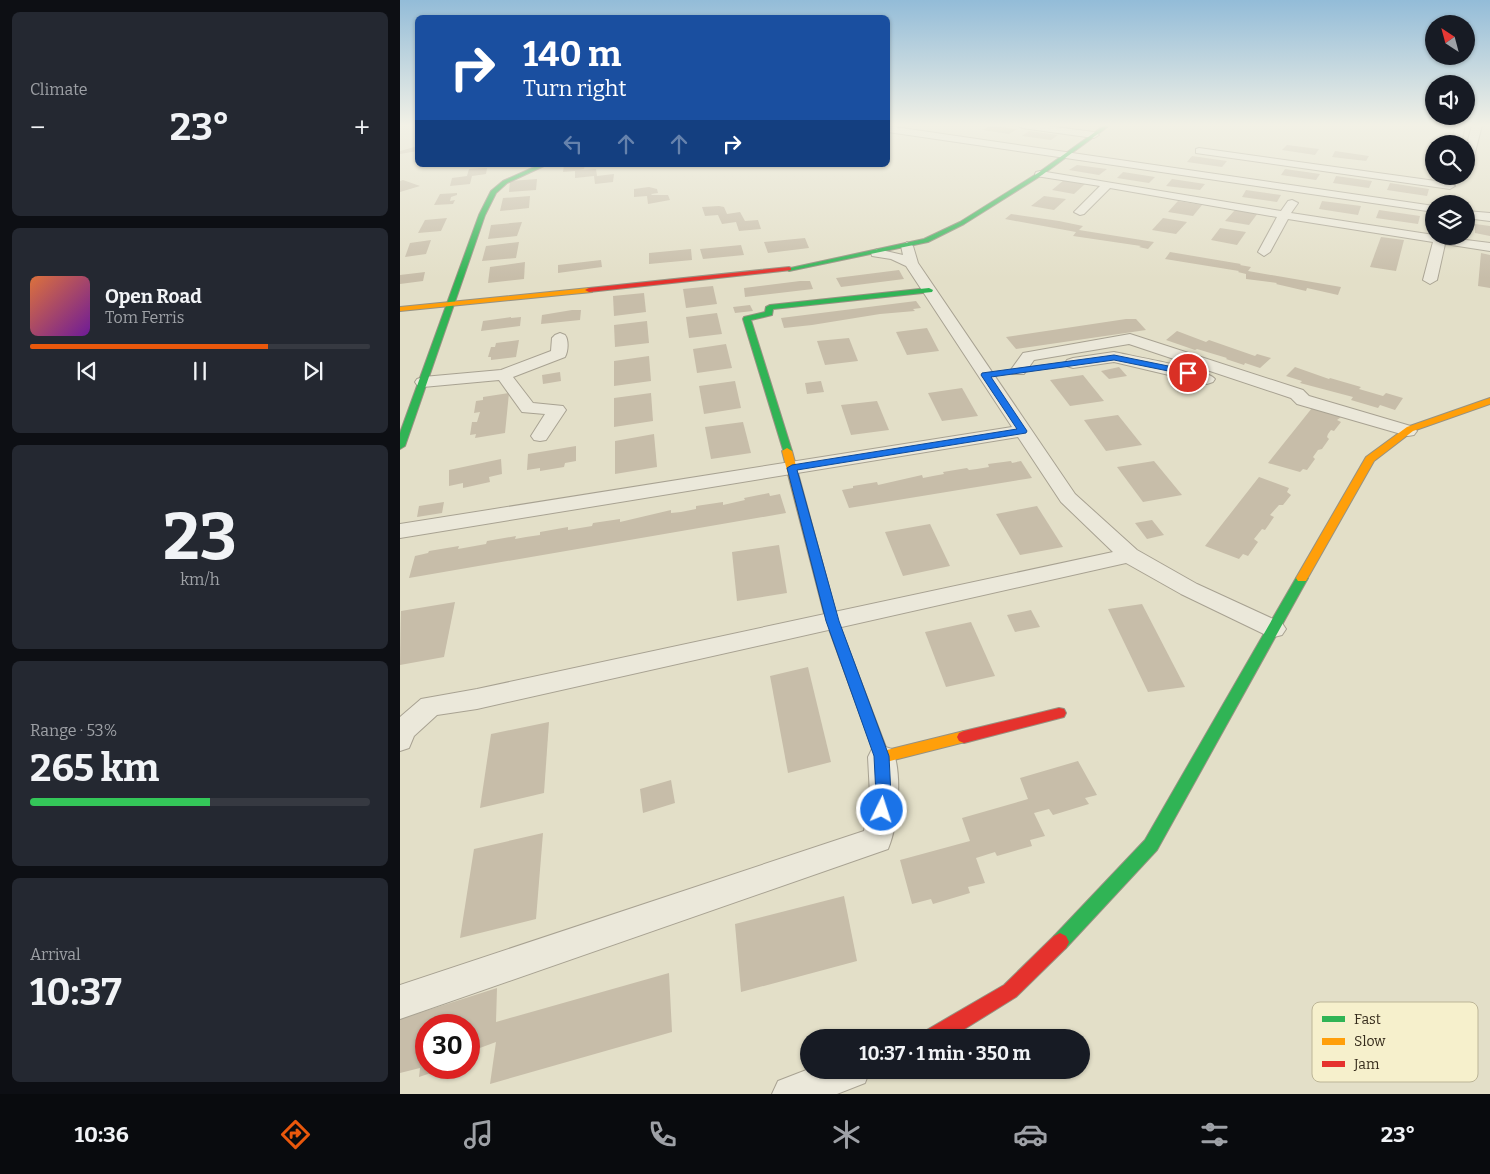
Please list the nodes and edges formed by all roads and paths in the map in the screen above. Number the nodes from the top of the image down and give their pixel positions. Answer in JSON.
{"nodes":[{"id":1,"x":518,"y":176,"type":"edge"},
{"id":2,"x":1037,"y":176,"type":"edge"},
{"id":3,"x":1054,"y":176,"type":"edge"},
{"id":4,"x":1204,"y":176,"type":"edge"},
{"id":5,"x":1382,"y":176,"type":"edge"},
{"id":6,"x":1108,"y":184,"type":"junction"},
{"id":7,"x":1454,"y":186,"type":"edge"},
{"id":8,"x":1301,"y":190,"type":"junction"},
{"id":9,"x":1425,"y":208,"type":"edge"},
{"id":10,"x":1080,"y":212,"type":"dead end"},
{"id":11,"x":1284,"y":215,"type":"junction"},
{"id":12,"x":1475,"y":215,"type":"edge"},
{"id":13,"x":1490,"y":217,"type":"edge"},
{"id":14,"x":1425,"y":237,"type":"edge"},
{"id":15,"x":1439,"y":245,"type":"edge"},
{"id":16,"x":1475,"y":245,"type":"edge"},
{"id":17,"x":1490,"y":247,"type":"edge"},
{"id":18,"x":1264,"y":252,"type":"dead end"},
{"id":19,"x":877,"y":253,"type":"junction"},
{"id":20,"x":909,"y":255,"type":"junction"},
{"id":21,"x":1430,"y":280,"type":"dead end"},
{"id":22,"x":929,"y":290,"type":"junction"},
{"id":23,"x":451,"y":303,"type":"junction"},
{"id":24,"x":400,"y":309,"type":"edge"},
{"id":25,"x":560,"y":338,"type":"dead end"},
{"id":26,"x":503,"y":375,"type":"junction"},
{"id":27,"x":985,"y":375,"type":"junction"},
{"id":28,"x":423,"y":382,"type":"junction"},
{"id":29,"x":1490,"y":401,"type":"edge"},
{"id":30,"x":1023,"y":431,"type":"junction"},
{"id":31,"x":1408,"y":431,"type":"junction"},
{"id":32,"x":540,"y":436,"type":"dead end"},
{"id":33,"x":400,"y":446,"type":"edge"},
{"id":34,"x":792,"y":468,"type":"junction"},
{"id":35,"x":400,"y":531,"type":"edge"},
{"id":36,"x":1129,"y":555,"type":"junction"},
{"id":37,"x":832,"y":621,"type":"junction"},
{"id":38,"x":1274,"y":629,"type":"junction"},
{"id":39,"x":1059,"y":713,"type":"dead end"},
{"id":40,"x":400,"y":740,"type":"edge"},
{"id":41,"x":882,"y":756,"type":"junction"},
{"id":42,"x":400,"y":1002,"type":"edge"},
{"id":43,"x":947,"y":1029,"type":"edge"},
{"id":44,"x":829,"y":1079,"type":"edge"},
{"id":45,"x":791,"y":1094,"type":"edge"}],
"edges":[{"from":1,"to":23,"type":"street"},
{"from":2,"to":20,"type":"street"},
{"from":3,"to":6,"type":"street"},
{"from":4,"to":8,"type":"street"},
{"from":5,"to":7,"type":"street"},
{"from":6,"to":10,"type":"street"},
{"from":6,"to":11,"type":"street"},
{"from":8,"to":9,"type":"street"},
{"from":8,"to":11,"type":"street"},
{"from":11,"to":14,"type":"street"},
{"from":11,"to":18,"type":"street"},
{"from":12,"to":13,"type":"street"},
{"from":15,"to":21,"type":"street"},
{"from":16,"to":17,"type":"street"},
{"from":19,"to":20,"type":"street"},
{"from":19,"to":20,"type":"street"},
{"from":19,"to":23,"type":"street"},
{"from":20,"to":22,"type":"street"},
{"from":22,"to":27,"type":"street"},
{"from":22,"to":34,"type":"street"},
{"from":23,"to":24,"type":"street"},
{"from":23,"to":28,"type":"street"},
{"from":25,"to":26,"type":"street"},
{"from":26,"to":28,"type":"street"},
{"from":26,"to":32,"type":"street"},
{"from":27,"to":30,"type":"street"},
{"from":27,"to":31,"type":"street"},
{"from":28,"to":33,"type":"street"},
{"from":29,"to":31,"type":"street"},
{"from":30,"to":34,"type":"street"},
{"from":30,"to":36,"type":"street"},
{"from":31,"to":38,"type":"street"},
{"from":34,"to":35,"type":"street"},
{"from":34,"to":37,"type":"street"},
{"from":36,"to":37,"type":"street"},
{"from":36,"to":38,"type":"street"},
{"from":37,"to":40,"type":"street"},
{"from":37,"to":41,"type":"street"},
{"from":38,"to":43,"type":"street"},
{"from":39,"to":41,"type":"street"},
{"from":41,"to":42,"type":"street"},
{"from":44,"to":45,"type":"street"}]}
